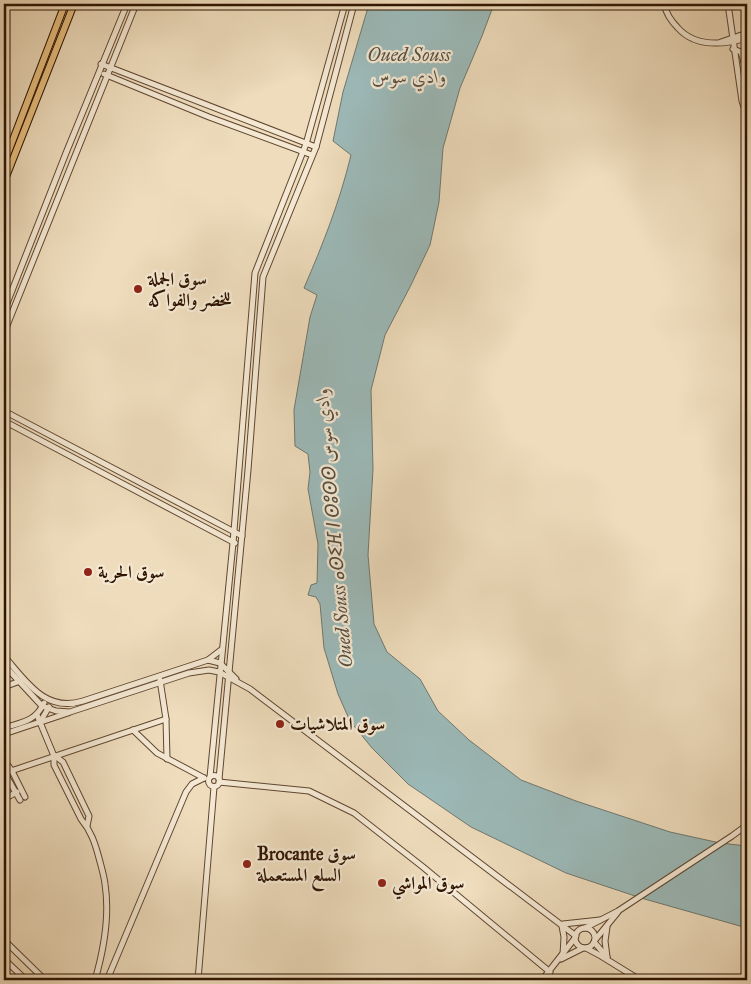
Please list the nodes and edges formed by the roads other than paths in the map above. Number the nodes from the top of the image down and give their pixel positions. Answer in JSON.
{"nodes":[{"id":1,"x":65,"y":4,"type":"edge"},
{"id":2,"x":74,"y":4,"type":"edge"},
{"id":3,"x":127,"y":4,"type":"edge"},
{"id":4,"x":136,"y":4,"type":"edge"},
{"id":5,"x":345,"y":4,"type":"edge"},
{"id":6,"x":354,"y":4,"type":"edge"},
{"id":7,"x":664,"y":4,"type":"edge"},
{"id":8,"x":729,"y":4,"type":"edge"},
{"id":9,"x":747,"y":33,"type":"edge"},
{"id":10,"x":747,"y":38,"type":"edge"},
{"id":11,"x":733,"y":43,"type":"junction"},
{"id":12,"x":102,"y":64,"type":"junction"},
{"id":13,"x":109,"y":67,"type":"junction"},
{"id":14,"x":99,"y":72,"type":"junction"},
{"id":15,"x":747,"y":72,"type":"edge"},
{"id":16,"x":106,"y":75,"type":"junction"},
{"id":17,"x":745,"y":102,"type":"edge"},
{"id":18,"x":747,"y":115,"type":"edge"},
{"id":19,"x":306,"y":144,"type":"junction"},
{"id":20,"x":316,"y":147,"type":"junction"},
{"id":21,"x":304,"y":152,"type":"junction"},
{"id":22,"x":312,"y":155,"type":"junction"},
{"id":23,"x":4,"y":163,"type":"edge"},
{"id":24,"x":4,"y":182,"type":"edge"},
{"id":25,"x":4,"y":311,"type":"edge"},
{"id":26,"x":4,"y":332,"type":"edge"},
{"id":27,"x":4,"y":411,"type":"edge"},
{"id":28,"x":4,"y":421,"type":"edge"},
{"id":29,"x":69,"y":446,"type":"junction"},
{"id":30,"x":75,"y":449,"type":"junction"},
{"id":31,"x":68,"y":455,"type":"junction"},
{"id":32,"x":233,"y":532,"type":"junction"},
{"id":33,"x":242,"y":536,"type":"junction"},
{"id":34,"x":232,"y":543,"type":"junction"},
{"id":35,"x":241,"y":545,"type":"junction"},
{"id":36,"x":221,"y":650,"type":"junction"},
{"id":37,"x":4,"y":656,"type":"edge"},
{"id":38,"x":208,"y":660,"type":"junction"},
{"id":39,"x":220,"y":663,"type":"junction"},
{"id":40,"x":4,"y":664,"type":"edge"},
{"id":41,"x":228,"y":670,"type":"junction"},
{"id":42,"x":219,"y":672,"type":"junction"},
{"id":43,"x":227,"y":677,"type":"junction"},
{"id":44,"x":160,"y":679,"type":"junction"},
{"id":45,"x":22,"y":680,"type":"junction"},
{"id":46,"x":239,"y":682,"type":"junction"},
{"id":47,"x":4,"y":687,"type":"edge"},
{"id":48,"x":48,"y":701,"type":"junction"},
{"id":49,"x":45,"y":707,"type":"junction"},
{"id":50,"x":70,"y":712,"type":"junction"},
{"id":51,"x":37,"y":715,"type":"junction"},
{"id":52,"x":166,"y":719,"type":"junction"},
{"id":53,"x":40,"y":722,"type":"junction"},
{"id":54,"x":4,"y":728,"type":"edge"},
{"id":55,"x":133,"y":730,"type":"junction"},
{"id":56,"x":4,"y":734,"type":"edge"},
{"id":57,"x":54,"y":756,"type":"junction"},
{"id":58,"x":167,"y":759,"type":"junction"},
{"id":59,"x":4,"y":760,"type":"edge"},
{"id":60,"x":12,"y":771,"type":"junction"},
{"id":61,"x":4,"y":772,"type":"edge"},
{"id":62,"x":15,"y":777,"type":"junction"},
{"id":63,"x":208,"y":778,"type":"junction"},
{"id":64,"x":219,"y":780,"type":"junction"},
{"id":65,"x":6,"y":782,"type":"edge"},
{"id":66,"x":214,"y":787,"type":"junction"},
{"id":67,"x":21,"y":789,"type":"junction"},
{"id":68,"x":16,"y":792,"type":"junction"},
{"id":69,"x":4,"y":799,"type":"edge"},
{"id":70,"x":747,"y":825,"type":"edge"},
{"id":71,"x":87,"y":826,"type":"junction"},
{"id":72,"x":618,"y":912,"type":"junction"},
{"id":73,"x":603,"y":920,"type":"junction"},
{"id":74,"x":561,"y":924,"type":"junction"},
{"id":75,"x":607,"y":926,"type":"junction"},
{"id":76,"x":582,"y":929,"type":"junction"},
{"id":77,"x":576,"y":937,"type":"junction"},
{"id":78,"x":595,"y":941,"type":"junction"},
{"id":79,"x":5,"y":943,"type":"edge"},
{"id":80,"x":584,"y":948,"type":"junction"},
{"id":81,"x":561,"y":957,"type":"junction"},
{"id":82,"x":607,"y":957,"type":"junction"},
{"id":83,"x":4,"y":959,"type":"edge"},
{"id":84,"x":615,"y":964,"type":"junction"},
{"id":85,"x":550,"y":972,"type":"junction"},
{"id":86,"x":26,"y":980,"type":"edge"},
{"id":87,"x":45,"y":980,"type":"edge"},
{"id":88,"x":95,"y":980,"type":"edge"},
{"id":89,"x":107,"y":980,"type":"edge"},
{"id":90,"x":198,"y":980,"type":"edge"},
{"id":91,"x":542,"y":980,"type":"edge"},
{"id":92,"x":640,"y":980,"type":"edge"}],
"edges":[{"from":1,"to":23,"type":"main road"},
{"from":2,"to":24,"type":"main road"},
{"from":3,"to":12,"type":"street"},
{"from":4,"to":13,"type":"street"},
{"from":5,"to":19,"type":"street"},
{"from":6,"to":20,"type":"street"},
{"from":7,"to":11,"type":"street"},
{"from":8,"to":11,"type":"street"},
{"from":9,"to":11,"type":"street"},
{"from":10,"to":11,"type":"street"},
{"from":11,"to":15,"type":"street"},
{"from":11,"to":17,"type":"street"},
{"from":12,"to":13,"type":"street"},
{"from":12,"to":14,"type":"street"},
{"from":13,"to":16,"type":"street"},
{"from":13,"to":19,"type":"street"},
{"from":14,"to":16,"type":"street"},
{"from":14,"to":25,"type":"street"},
{"from":16,"to":21,"type":"street"},
{"from":16,"to":26,"type":"street"},
{"from":17,"to":18,"type":"street"},
{"from":19,"to":20,"type":"street"},
{"from":19,"to":21,"type":"street"},
{"from":20,"to":22,"type":"street"},
{"from":21,"to":22,"type":"street"},
{"from":21,"to":32,"type":"street"},
{"from":22,"to":33,"type":"street"},
{"from":27,"to":29,"type":"street"},
{"from":28,"to":31,"type":"street"},
{"from":29,"to":30,"type":"street"},
{"from":29,"to":31,"type":"street"},
{"from":30,"to":31,"type":"street"},
{"from":30,"to":32,"type":"street"},
{"from":31,"to":34,"type":"street"},
{"from":32,"to":33,"type":"street"},
{"from":32,"to":34,"type":"street"},
{"from":33,"to":35,"type":"street"},
{"from":34,"to":35,"type":"street"},
{"from":34,"to":36,"type":"street"},
{"from":35,"to":41,"type":"street"},
{"from":36,"to":38,"type":"street"},
{"from":36,"to":39,"type":"street"},
{"from":37,"to":45,"type":"street"},
{"from":38,"to":39,"type":"street"},
{"from":38,"to":44,"type":"street"},
{"from":39,"to":41,"type":"street"},
{"from":39,"to":42,"type":"street"},
{"from":40,"to":45,"type":"street"},
{"from":41,"to":43,"type":"street"},
{"from":41,"to":46,"type":"street"},
{"from":42,"to":43,"type":"street"},
{"from":42,"to":44,"type":"street"},
{"from":42,"to":63,"type":"street"},
{"from":43,"to":46,"type":"street"},
{"from":43,"to":64,"type":"street"},
{"from":44,"to":48,"type":"street"},
{"from":44,"to":50,"type":"street"},
{"from":44,"to":52,"type":"street"},
{"from":45,"to":47,"type":"street"},
{"from":45,"to":48,"type":"street"},
{"from":45,"to":49,"type":"street"},
{"from":46,"to":74,"type":"street"},
{"from":48,"to":49,"type":"street"},
{"from":49,"to":50,"type":"street"},
{"from":49,"to":51,"type":"street"},
{"from":49,"to":53,"type":"street"},
{"from":50,"to":53,"type":"street"},
{"from":51,"to":53,"type":"street"},
{"from":51,"to":54,"type":"street"},
{"from":52,"to":55,"type":"street"},
{"from":52,"to":58,"type":"street"},
{"from":53,"to":56,"type":"street"},
{"from":53,"to":57,"type":"street"},
{"from":55,"to":57,"type":"street"},
{"from":55,"to":58,"type":"street"},
{"from":57,"to":60,"type":"street"},
{"from":57,"to":71,"type":"street"},
{"from":57,"to":71,"type":"street"},
{"from":58,"to":63,"type":"street"},
{"from":59,"to":60,"type":"street"},
{"from":60,"to":61,"type":"street"},
{"from":60,"to":62,"type":"street"},
{"from":61,"to":65,"type":"street"},
{"from":62,"to":65,"type":"street"},
{"from":62,"to":67,"type":"street"},
{"from":63,"to":64,"type":"street"},
{"from":63,"to":66,"type":"street"},
{"from":63,"to":89,"type":"street"},
{"from":64,"to":66,"type":"street"},
{"from":64,"to":85,"type":"street"},
{"from":65,"to":68,"type":"street"},
{"from":66,"to":90,"type":"street"},
{"from":67,"to":68,"type":"street"},
{"from":67,"to":68,"type":"street"},
{"from":68,"to":69,"type":"street"},
{"from":70,"to":72,"type":"street"},
{"from":71,"to":88,"type":"street"},
{"from":72,"to":73,"type":"street"},
{"from":72,"to":75,"type":"street"},
{"from":73,"to":74,"type":"street"},
{"from":73,"to":76,"type":"street"},
{"from":74,"to":76,"type":"street"},
{"from":74,"to":77,"type":"street"},
{"from":74,"to":81,"type":"street"},
{"from":75,"to":78,"type":"street"},
{"from":75,"to":82,"type":"street"},
{"from":76,"to":77,"type":"street"},
{"from":76,"to":78,"type":"street"},
{"from":77,"to":80,"type":"street"},
{"from":77,"to":81,"type":"street"},
{"from":78,"to":80,"type":"street"},
{"from":78,"to":82,"type":"street"},
{"from":79,"to":87,"type":"street"},
{"from":80,"to":81,"type":"street"},
{"from":80,"to":84,"type":"street"},
{"from":81,"to":85,"type":"street"},
{"from":82,"to":84,"type":"street"},
{"from":83,"to":86,"type":"street"},
{"from":84,"to":92,"type":"street"},
{"from":85,"to":91,"type":"street"}]}
